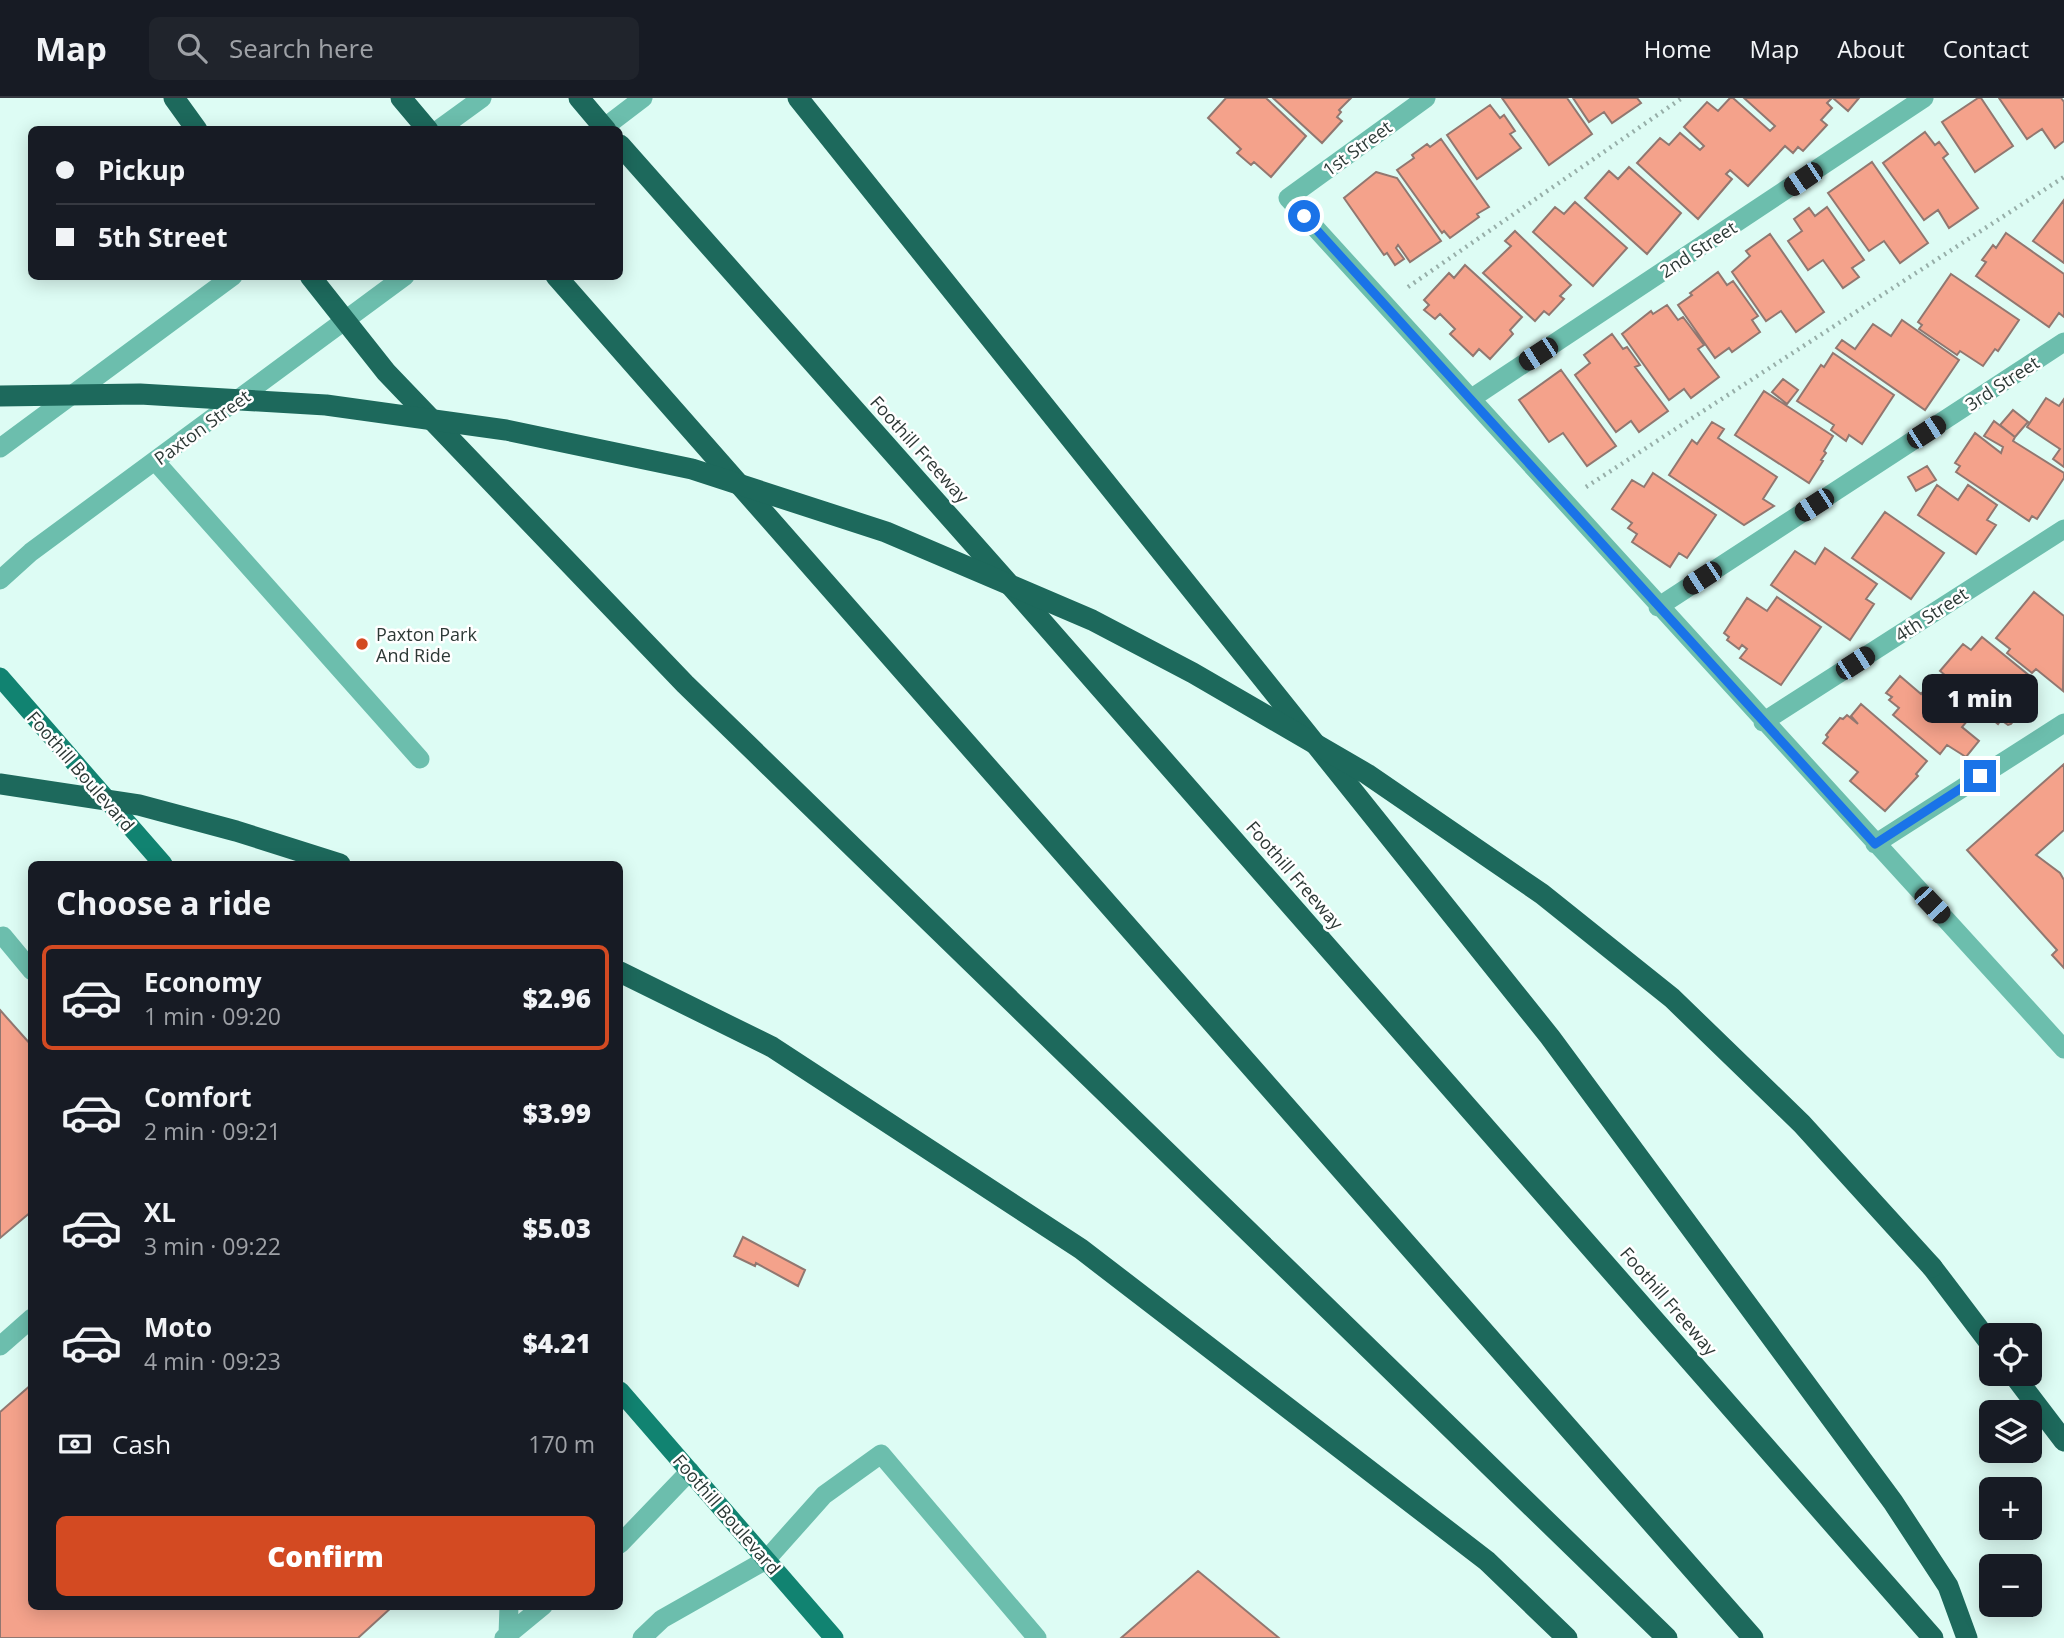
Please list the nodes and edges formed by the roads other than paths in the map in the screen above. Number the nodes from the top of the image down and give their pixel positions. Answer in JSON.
{"nodes":[{"id":1,"x":174,"y":98,"type":"edge"},
{"id":2,"x":401,"y":98,"type":"edge"},
{"id":3,"x":482,"y":98,"type":"edge"},
{"id":4,"x":579,"y":98,"type":"edge"},
{"id":5,"x":643,"y":98,"type":"edge"},
{"id":6,"x":798,"y":98,"type":"edge"},
{"id":7,"x":1426,"y":98,"type":"edge"},
{"id":8,"x":1924,"y":98,"type":"edge"},
{"id":9,"x":194,"y":126,"type":"edge"},
{"id":10,"x":425,"y":126,"type":"edge"},
{"id":11,"x":444,"y":126,"type":"edge"},
{"id":12,"x":601,"y":126,"type":"edge"},
{"id":13,"x":609,"y":126,"type":"edge"},
{"id":14,"x":623,"y":148,"type":"edge"},
{"id":15,"x":228,"y":280,"type":"edge"},
{"id":16,"x":313,"y":280,"type":"edge"},
{"id":17,"x":400,"y":280,"type":"edge"},
{"id":18,"x":559,"y":280,"type":"edge"},
{"id":19,"x":346,"y":322,"type":"junction"},
{"id":20,"x":2064,"y":342,"type":"edge"},
{"id":21,"x":0,"y":396,"type":"edge"},
{"id":22,"x":1472,"y":398,"type":"junction"},
{"id":23,"x":0,"y":448,"type":"edge"},
{"id":24,"x":155,"y":461,"type":"junction"},
{"id":25,"x":2064,"y":529,"type":"edge"},
{"id":26,"x":0,"y":579,"type":"edge"},
{"id":27,"x":1658,"y":607,"type":"junction"},
{"id":28,"x":0,"y":677,"type":"edge"},
{"id":29,"x":1763,"y":722,"type":"junction"},
{"id":30,"x":2064,"y":723,"type":"edge"},
{"id":31,"x":420,"y":759,"type":"dead end"},
{"id":32,"x":0,"y":784,"type":"edge"},
{"id":33,"x":1875,"y":844,"type":"junction"},
{"id":34,"x":160,"y":861,"type":"edge"},
{"id":35,"x":331,"y":861,"type":"edge"},
{"id":36,"x":3,"y":936,"type":"dead end"},
{"id":37,"x":28,"y":966,"type":"edge"},
{"id":38,"x":623,"y":973,"type":"edge"},
{"id":39,"x":2064,"y":1049,"type":"edge"},
{"id":40,"x":28,"y":1322,"type":"edge"},
{"id":41,"x":1979,"y":1329,"type":"edge"},
{"id":42,"x":0,"y":1346,"type":"edge"},
{"id":43,"x":2022,"y":1386,"type":"edge"},
{"id":44,"x":623,"y":1394,"type":"edge"},
{"id":45,"x":2064,"y":1441,"type":"edge"},
{"id":46,"x":690,"y":1471,"type":"junction"},
{"id":47,"x":623,"y":1541,"type":"edge"},
{"id":48,"x":766,"y":1560,"type":"junction"},
{"id":49,"x":509,"y":1610,"type":"edge"},
{"id":50,"x":538,"y":1610,"type":"edge"},
{"id":51,"x":506,"y":1636,"type":"edge"},
{"id":52,"x":642,"y":1638,"type":"edge"},
{"id":53,"x":834,"y":1638,"type":"edge"},
{"id":54,"x":1037,"y":1638,"type":"edge"},
{"id":55,"x":1567,"y":1638,"type":"edge"},
{"id":56,"x":1667,"y":1638,"type":"edge"},
{"id":57,"x":1753,"y":1638,"type":"edge"},
{"id":58,"x":1933,"y":1638,"type":"edge"},
{"id":59,"x":1967,"y":1638,"type":"edge"}],
"edges":[{"from":1,"to":9,"type":"highway"},
{"from":2,"to":10,"type":"highway"},
{"from":3,"to":11,"type":"street"},
{"from":4,"to":12,"type":"highway","bridge":true},
{"from":5,"to":13,"type":"street"},
{"from":6,"to":59,"type":"highway"},
{"from":7,"to":22,"type":"street","name":"1st Street"},
{"from":8,"to":22,"type":"street","name":"2nd Street"},
{"from":14,"to":58,"type":"highway","name":"Foothill Freeway"},
{"from":15,"to":23,"type":"street"},
{"from":16,"to":19,"type":"highway"},
{"from":17,"to":19,"type":"street","name":"Paxton Street"},
{"from":18,"to":57,"type":"highway"},
{"from":19,"to":24,"type":"street","name":"Paxton Street"},
{"from":19,"to":56,"type":"highway"},
{"from":20,"to":27,"type":"street","name":"3rd Street"},
{"from":21,"to":41,"type":"highway","bridge":true},
{"from":22,"to":27,"type":"street"},
{"from":24,"to":26,"type":"street","name":"Paxton Street"},
{"from":24,"to":31,"type":"street"},
{"from":25,"to":29,"type":"street","name":"4th Street"},
{"from":27,"to":29,"type":"street"},
{"from":28,"to":34,"type":"main road","name":"Foothill Boulevard"},
{"from":29,"to":33,"type":"street"},
{"from":30,"to":33,"type":"street"},
{"from":32,"to":35,"type":"highway","bridge":true},
{"from":33,"to":39,"type":"street"},
{"from":36,"to":37,"type":"street"},
{"from":38,"to":55,"type":"highway"},
{"from":40,"to":42,"type":"street"},
{"from":43,"to":45,"type":"highway"},
{"from":44,"to":46,"type":"main road","name":"Foothill Boulevard"},
{"from":46,"to":47,"type":"street"},
{"from":46,"to":48,"type":"main road","name":"Foothill Boulevard"},
{"from":48,"to":52,"type":"street"},
{"from":48,"to":53,"type":"main road","name":"Foothill Boulevard"},
{"from":48,"to":54,"type":"street"},
{"from":49,"to":51,"type":"street"},
{"from":50,"to":51,"type":"street"}]}
